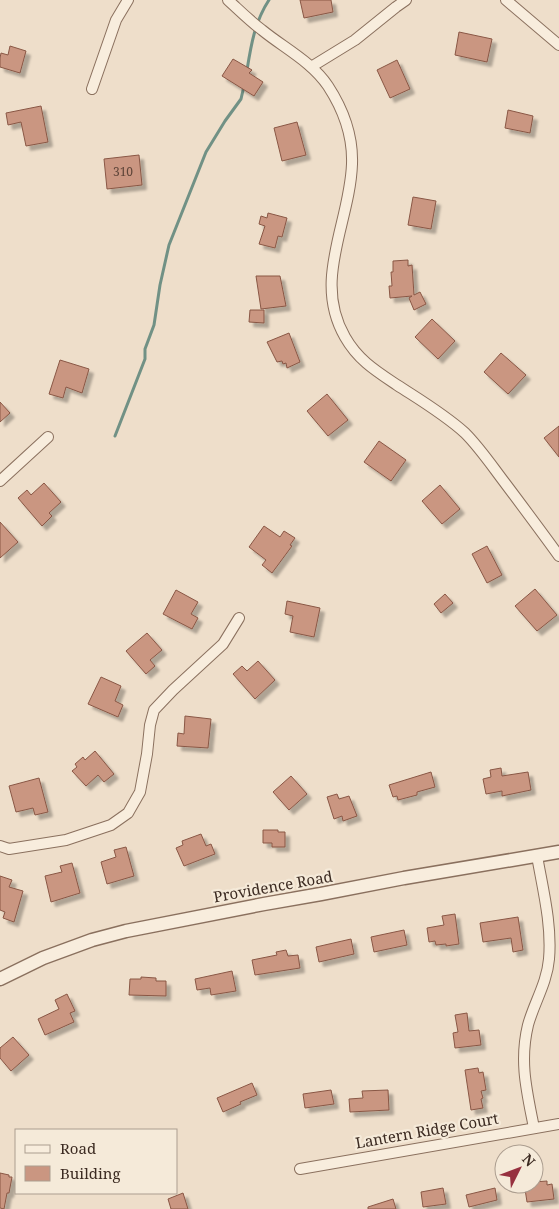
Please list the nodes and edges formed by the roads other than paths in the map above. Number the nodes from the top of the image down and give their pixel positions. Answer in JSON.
{"nodes":[{"id":1,"x":128,"y":0,"type":"edge"},
{"id":2,"x":228,"y":0,"type":"edge"},
{"id":3,"x":406,"y":0,"type":"edge"},
{"id":4,"x":506,"y":0,"type":"edge"},
{"id":5,"x":559,"y":45,"type":"edge"},
{"id":6,"x":311,"y":67,"type":"junction"},
{"id":7,"x":92,"y":90,"type":"dead end"},
{"id":8,"x":48,"y":437,"type":"dead end"},
{"id":9,"x":0,"y":481,"type":"edge"},
{"id":10,"x":559,"y":556,"type":"edge"},
{"id":11,"x":239,"y":618,"type":"dead end"},
{"id":12,"x":0,"y":846,"type":"edge"},
{"id":13,"x":559,"y":852,"type":"edge"},
{"id":14,"x":537,"y":856,"type":"junction"},
{"id":15,"x":0,"y":979,"type":"edge"},
{"id":16,"x":559,"y":1124,"type":"edge"},
{"id":17,"x":534,"y":1128,"type":"junction"},
{"id":18,"x":300,"y":1169,"type":"dead end"}],
"edges":[{"from":1,"to":7,"type":"street"},
{"from":2,"to":6,"type":"street"},
{"from":3,"to":6,"type":"street"},
{"from":4,"to":5,"type":"street"},
{"from":6,"to":10,"type":"street"},
{"from":8,"to":9,"type":"street"},
{"from":11,"to":12,"type":"street"},
{"from":13,"to":14,"type":"street","name":"Providence Road"},
{"from":14,"to":15,"type":"street","name":"Providence Road"},
{"from":14,"to":17,"type":"street"},
{"from":16,"to":17,"type":"street","name":"Lantern Ridge Court"},
{"from":17,"to":18,"type":"street","name":"Lantern Ridge Court"}]}
